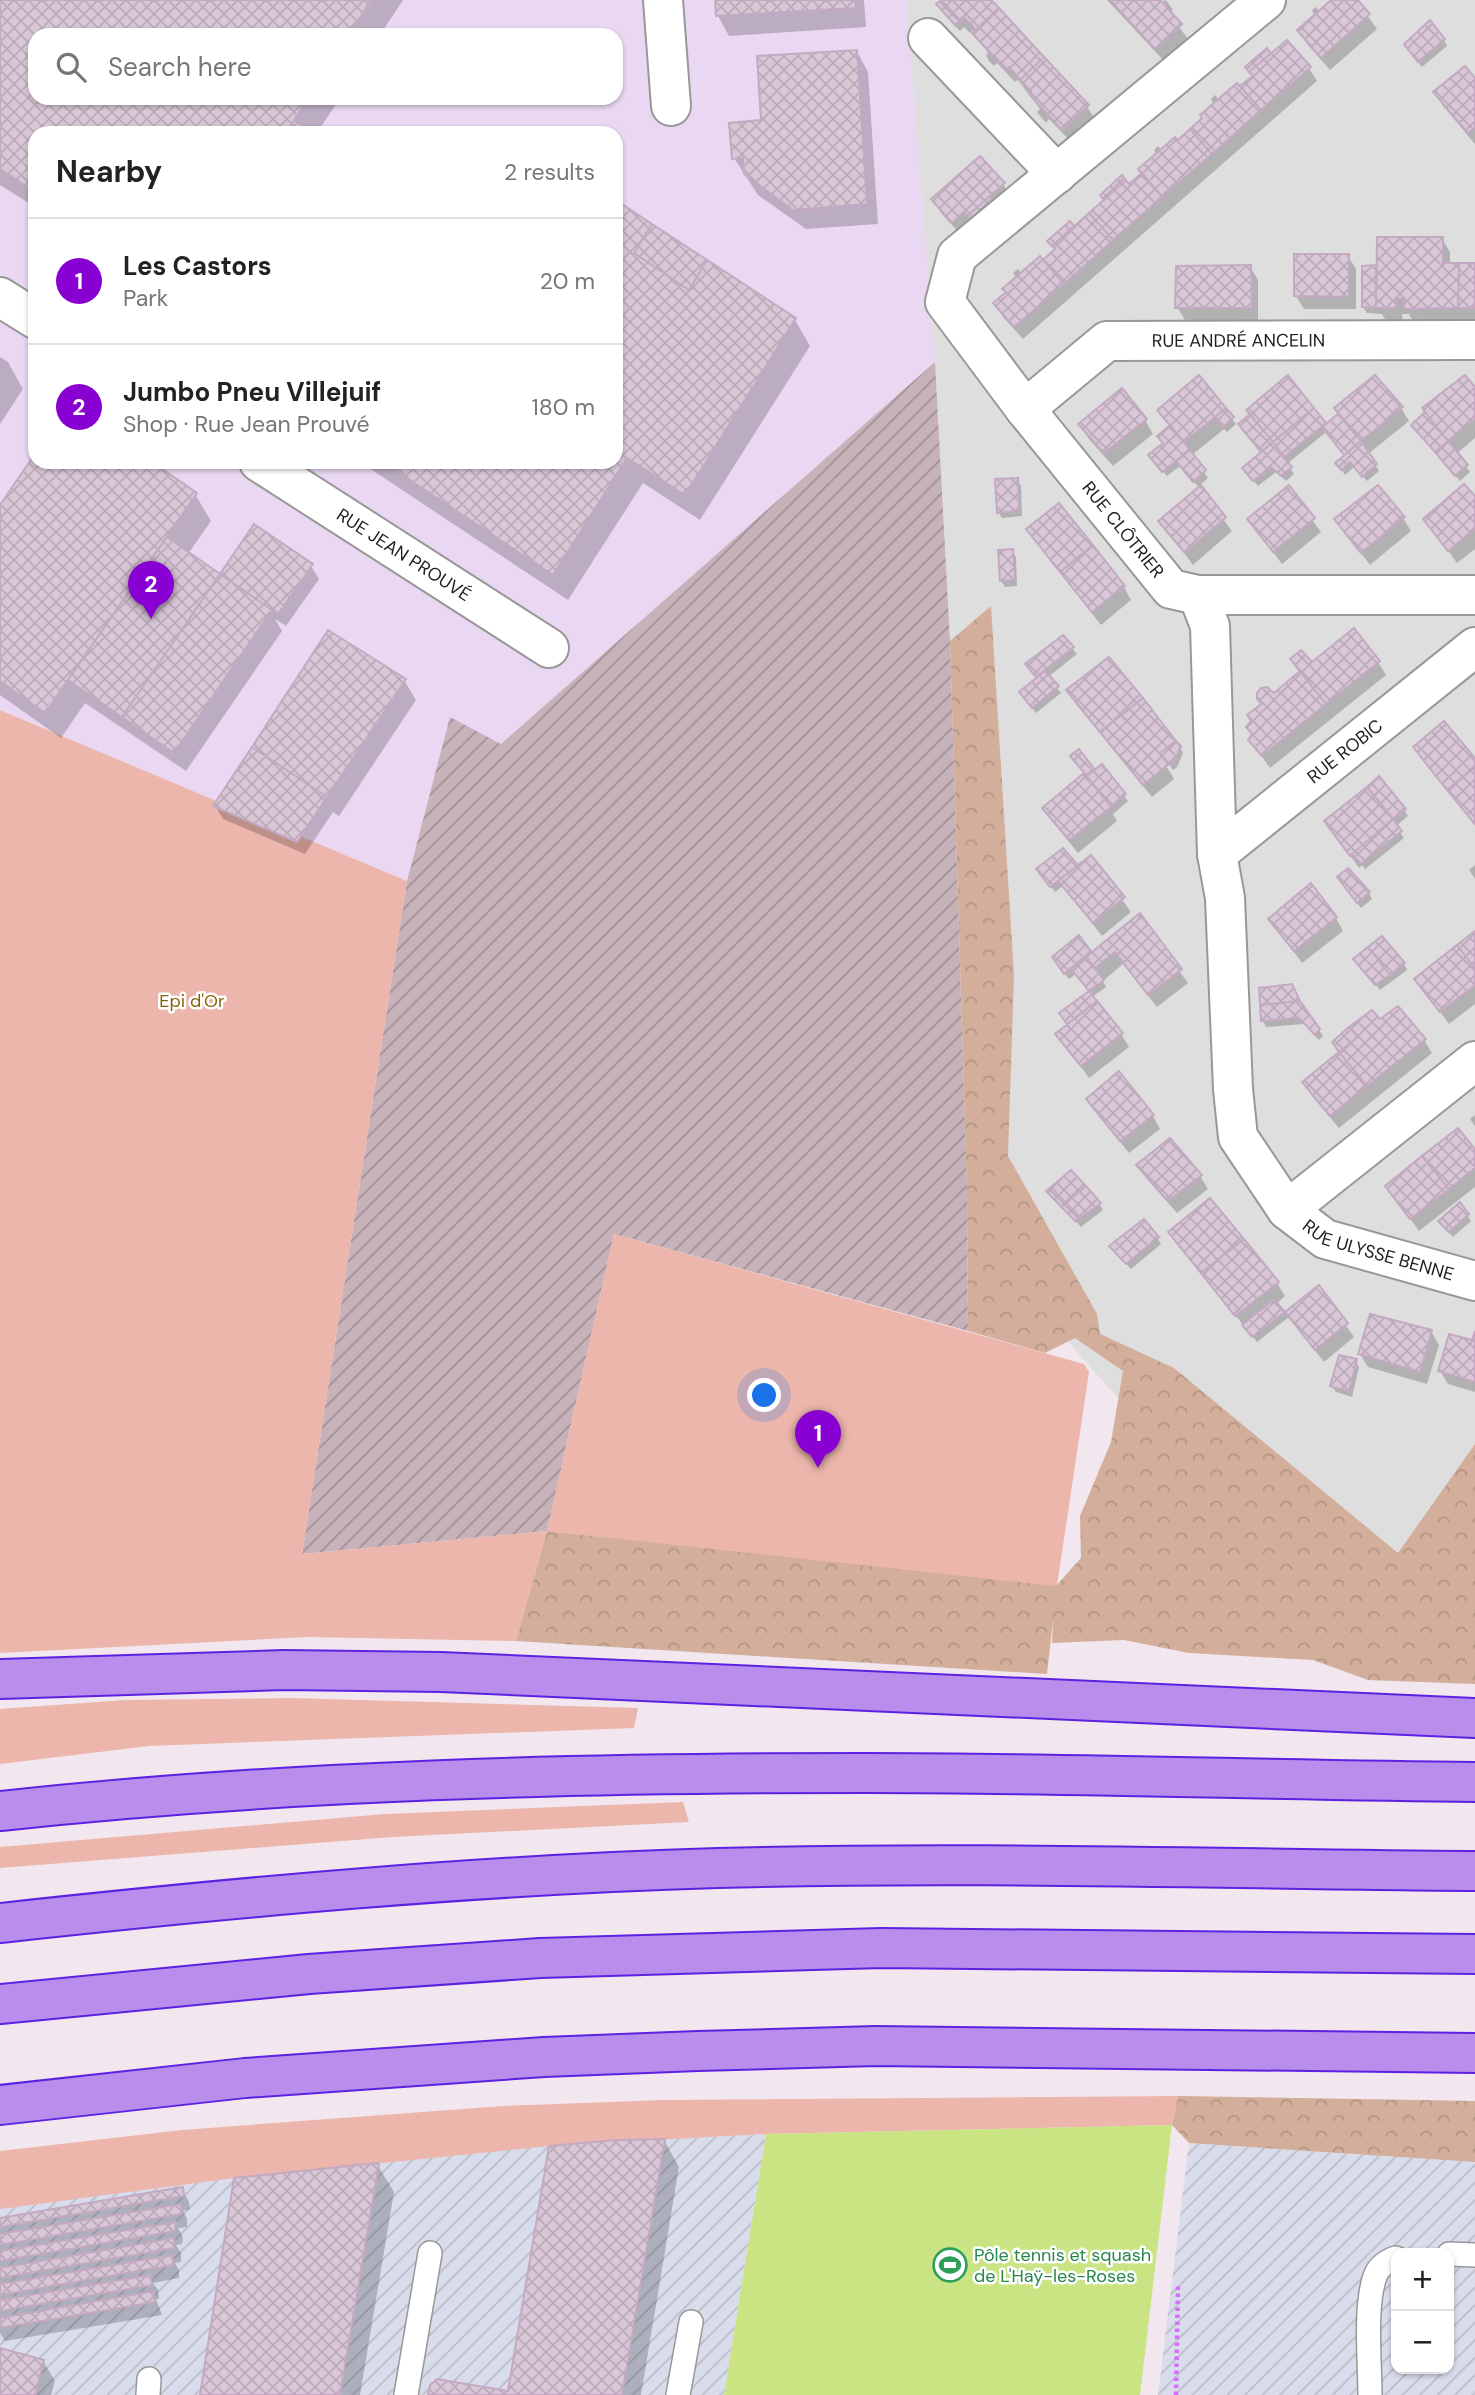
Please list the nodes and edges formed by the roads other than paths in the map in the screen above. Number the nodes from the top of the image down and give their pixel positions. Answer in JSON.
{"nodes":[{"id":1,"x":663,"y":0,"type":"edge"},
{"id":2,"x":1247,"y":6,"type":"edge"},
{"id":3,"x":928,"y":38,"type":"dead end"},
{"id":4,"x":671,"y":106,"type":"dead end"},
{"id":5,"x":1057,"y":174,"type":"junction"},
{"id":6,"x":0,"y":297,"type":"edge"},
{"id":7,"x":28,"y":315,"type":"edge"},
{"id":8,"x":1475,"y":340,"type":"edge"},
{"id":9,"x":1026,"y":409,"type":"junction"},
{"id":10,"x":270,"y":469,"type":"edge"},
{"id":11,"x":1198,"y":594,"type":"junction"},
{"id":12,"x":1475,"y":596,"type":"edge"},
{"id":13,"x":549,"y":648,"type":"dead end"},
{"id":14,"x":1471,"y":657,"type":"edge"},
{"id":15,"x":1217,"y":854,"type":"junction"},
{"id":16,"x":1475,"y":1061,"type":"edge"},
{"id":17,"x":1287,"y":1210,"type":"junction"},
{"id":18,"x":1475,"y":1281,"type":"edge"},
{"id":19,"x":0,"y":1679,"type":"edge"},
{"id":20,"x":1475,"y":1718,"type":"edge"},
{"id":21,"x":1475,"y":1782,"type":"edge"},
{"id":22,"x":0,"y":1811,"type":"edge"},
{"id":23,"x":1475,"y":1871,"type":"edge"},
{"id":24,"x":0,"y":1923,"type":"edge"},
{"id":25,"x":1475,"y":1954,"type":"edge"},
{"id":26,"x":0,"y":2004,"type":"edge"},
{"id":27,"x":1475,"y":2053,"type":"edge"},
{"id":28,"x":0,"y":2105,"type":"edge"},
{"id":29,"x":430,"y":2253,"type":"dead end"},
{"id":30,"x":1454,"y":2254,"type":"edge"},
{"id":31,"x":1475,"y":2255,"type":"edge"},
{"id":32,"x":1391,"y":2259,"type":"edge"},
{"id":33,"x":691,"y":2322,"type":"dead end"},
{"id":34,"x":406,"y":2395,"type":"edge"},
{"id":35,"x":678,"y":2395,"type":"edge"},
{"id":36,"x":1370,"y":2395,"type":"edge"}],
"edges":[{"from":1,"to":4,"type":"street"},
{"from":2,"to":5,"type":"street","name":"RUE CLÔTRIER"},
{"from":3,"to":5,"type":"street"},
{"from":5,"to":9,"type":"street","name":"RUE CLÔTRIER"},
{"from":6,"to":7,"type":"street"},
{"from":8,"to":9,"type":"street","name":"RUE ANDRÉ ANCELIN"},
{"from":9,"to":11,"type":"street","name":"RUE CLÔTRIER"},
{"from":10,"to":13,"type":"street","name":"RUE JEAN PROUVÉ"},
{"from":11,"to":12,"type":"street","name":"RUE CLÔTRIER"},
{"from":11,"to":15,"type":"street"},
{"from":14,"to":15,"type":"street","name":"RUE ROBIC"},
{"from":15,"to":17,"type":"street"},
{"from":16,"to":17,"type":"street"},
{"from":17,"to":18,"type":"street","name":"RUE ULYSSE BENNE"},
{"from":19,"to":20,"type":"highway"},
{"from":21,"to":22,"type":"highway"},
{"from":23,"to":24,"type":"highway"},
{"from":25,"to":26,"type":"highway"},
{"from":27,"to":28,"type":"highway"},
{"from":29,"to":34,"type":"lane"},
{"from":30,"to":31,"type":"lane"},
{"from":32,"to":36,"type":"lane"},
{"from":33,"to":35,"type":"lane"}]}
